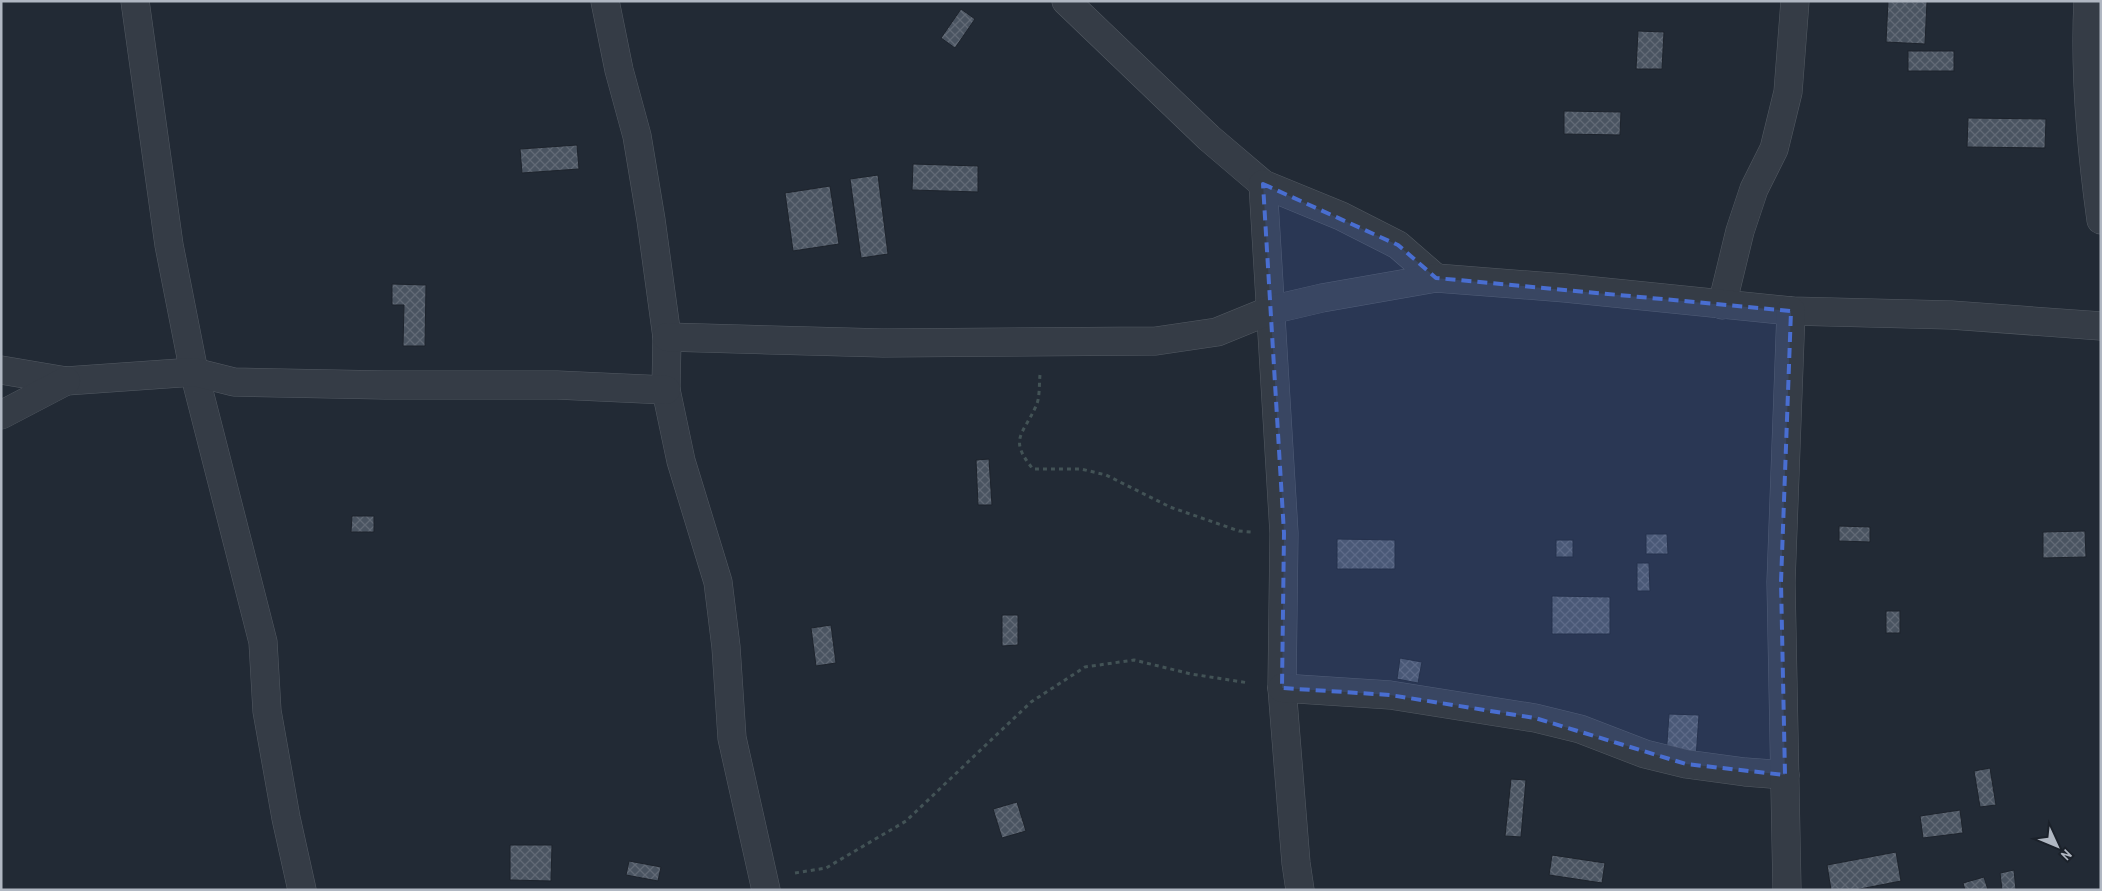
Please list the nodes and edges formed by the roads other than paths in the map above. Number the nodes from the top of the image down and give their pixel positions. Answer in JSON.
{"nodes":[{"id":1,"x":135,"y":1,"type":"edge"},
{"id":2,"x":605,"y":1,"type":"edge"},
{"id":3,"x":1066,"y":1,"type":"edge"},
{"id":4,"x":1795,"y":1,"type":"edge"},
{"id":5,"x":2088,"y":1,"type":"edge"},
{"id":6,"x":1263,"y":184,"type":"junction"},
{"id":7,"x":2101,"y":220,"type":"edge"},
{"id":8,"x":1436,"y":278,"type":"junction"},
{"id":9,"x":1722,"y":305,"type":"junction"},
{"id":10,"x":1271,"y":310,"type":"junction"},
{"id":11,"x":1791,"y":311,"type":"junction"},
{"id":12,"x":2101,"y":326,"type":"edge"},
{"id":13,"x":667,"y":337,"type":"junction"},
{"id":14,"x":1,"y":370,"type":"edge"},
{"id":15,"x":194,"y":372,"type":"junction"},
{"id":16,"x":66,"y":381,"type":"junction"},
{"id":17,"x":666,"y":390,"type":"junction"},
{"id":18,"x":1,"y":414,"type":"edge"},
{"id":19,"x":1282,"y":688,"type":"junction"},
{"id":20,"x":1786,"y":775,"type":"junction"},
{"id":21,"x":765,"y":884,"type":"edge"},
{"id":22,"x":302,"y":890,"type":"edge"},
{"id":23,"x":1300,"y":890,"type":"edge"},
{"id":24,"x":1787,"y":890,"type":"edge"}],
"edges":[{"from":1,"to":15,"type":"street"},
{"from":2,"to":13,"type":"street"},
{"from":3,"to":6,"type":"street"},
{"from":4,"to":9,"type":"street"},
{"from":5,"to":7,"type":"street"},
{"from":6,"to":8,"type":"street"},
{"from":6,"to":10,"type":"street"},
{"from":8,"to":9,"type":"street"},
{"from":8,"to":10,"type":"street"},
{"from":9,"to":11,"type":"street"},
{"from":10,"to":13,"type":"street"},
{"from":10,"to":19,"type":"street"},
{"from":11,"to":12,"type":"street"},
{"from":11,"to":20,"type":"street"},
{"from":13,"to":17,"type":"street"},
{"from":14,"to":16,"type":"street"},
{"from":15,"to":16,"type":"street"},
{"from":15,"to":17,"type":"street"},
{"from":15,"to":22,"type":"street"},
{"from":16,"to":18,"type":"street"},
{"from":17,"to":21,"type":"street"},
{"from":19,"to":20,"type":"street"},
{"from":19,"to":23,"type":"street"},
{"from":20,"to":24,"type":"street"}]}
